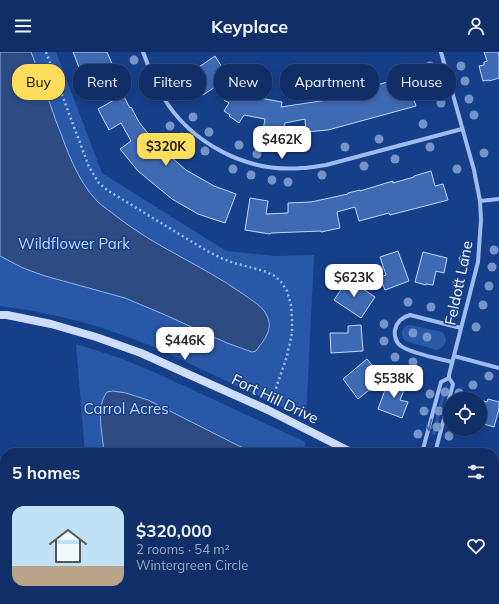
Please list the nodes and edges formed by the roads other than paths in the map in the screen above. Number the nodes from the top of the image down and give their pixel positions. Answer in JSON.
{"nodes":[{"id":1,"x":143,"y":52,"type":"edge"},
{"id":2,"x":441,"y":52,"type":"edge"},
{"id":3,"x":462,"y":129,"type":"junction"},
{"id":4,"x":499,"y":199,"type":"edge"},
{"id":5,"x":480,"y":201,"type":"junction"},
{"id":6,"x":0,"y":315,"type":"edge"},
{"id":7,"x":462,"y":328,"type":"junction"},
{"id":8,"x":454,"y":356,"type":"junction"},
{"id":9,"x":452,"y":362,"type":"junction"},
{"id":10,"x":499,"y":368,"type":"edge"},
{"id":11,"x":448,"y":378,"type":"junction"},
{"id":12,"x":343,"y":448,"type":"edge"},
{"id":13,"x":423,"y":448,"type":"edge"},
{"id":14,"x":436,"y":448,"type":"edge"}],
"edges":[{"from":1,"to":3,"type":"street"},
{"from":2,"to":3,"type":"street","name":"Feldott Lane"},
{"from":3,"to":5,"type":"street","name":"Feldott Lane"},
{"from":4,"to":5,"type":"street"},
{"from":5,"to":7,"type":"street","name":"Feldott Lane"},
{"from":6,"to":12,"type":"street","name":"Fort Hill Drive"},
{"from":7,"to":8,"type":"street","name":"Feldott Lane"},
{"from":7,"to":9,"type":"street"},
{"from":8,"to":9,"type":"street","name":"Feldott Lane"},
{"from":8,"to":10,"type":"street"},
{"from":9,"to":11,"type":"street","name":"Feldott Lane"},
{"from":11,"to":13,"type":"street","name":"Feldott Lane","one_way":true},
{"from":11,"to":14,"type":"street","name":"Feldott Lane"}]}
